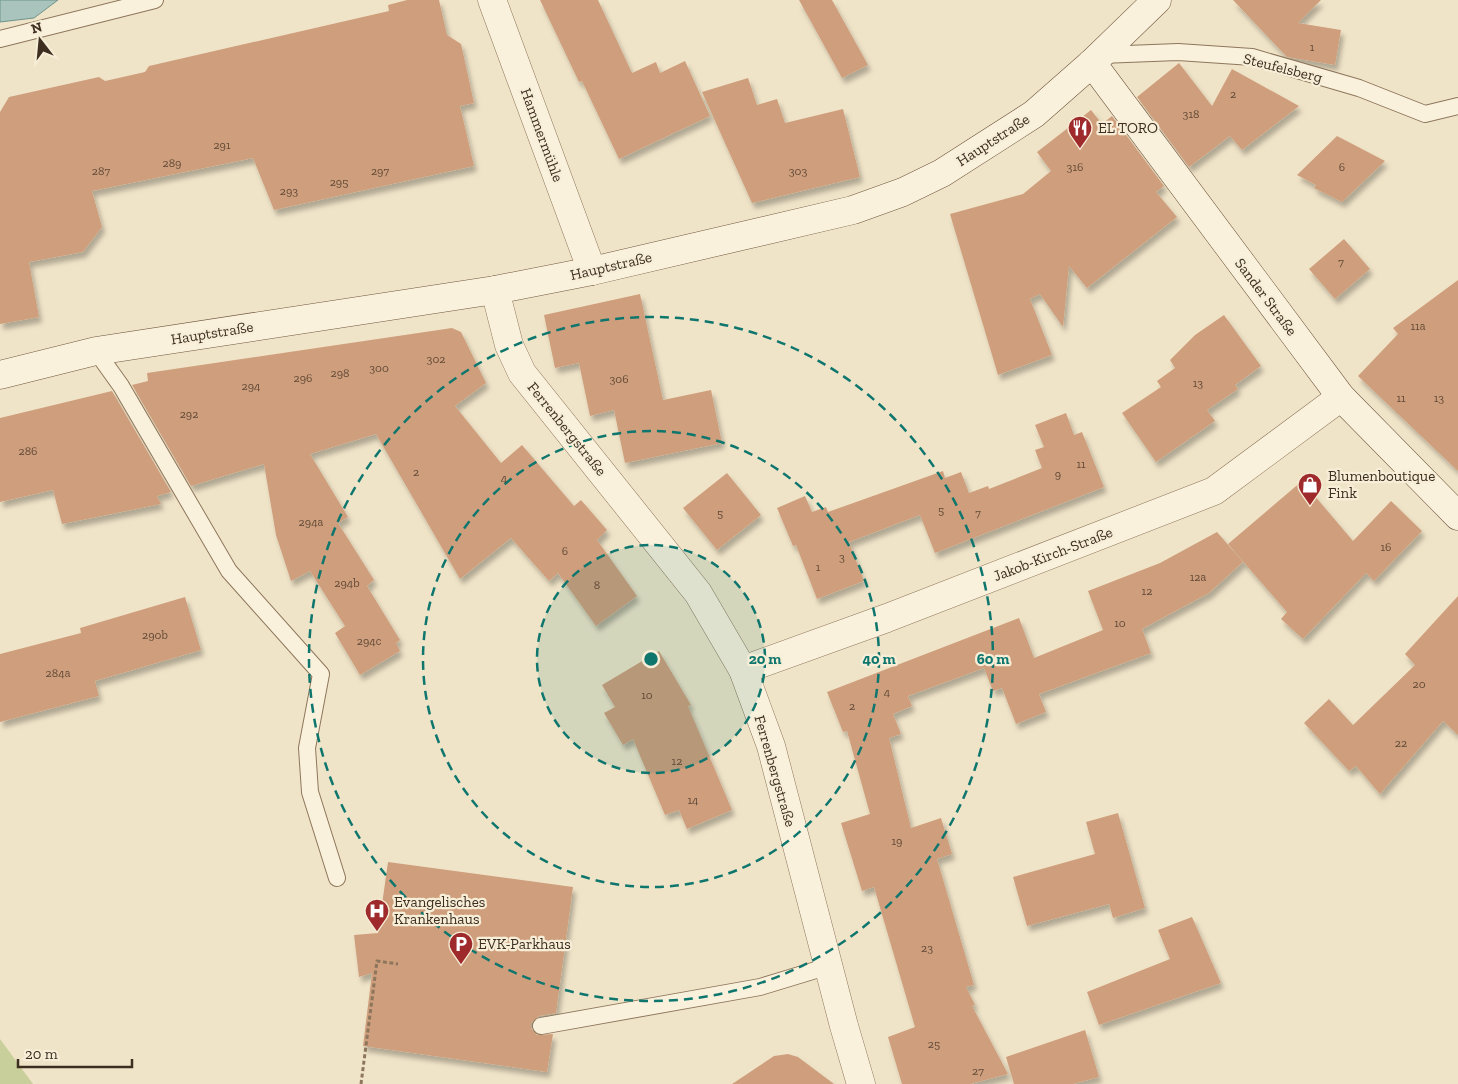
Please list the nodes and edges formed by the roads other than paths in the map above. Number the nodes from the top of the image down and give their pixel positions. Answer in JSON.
{"nodes":[{"id":1,"x":155,"y":0,"type":"edge"},
{"id":2,"x":492,"y":0,"type":"edge"},
{"id":3,"x":1157,"y":0,"type":"edge"},
{"id":4,"x":0,"y":39,"type":"edge"},
{"id":5,"x":1097,"y":59,"type":"junction"},
{"id":6,"x":1458,"y":106,"type":"edge"},
{"id":7,"x":592,"y":271,"type":"junction"},
{"id":8,"x":495,"y":290,"type":"junction"},
{"id":9,"x":96,"y":351,"type":"junction"},
{"id":10,"x":0,"y":375,"type":"edge"},
{"id":11,"x":1341,"y":397,"type":"junction"},
{"id":12,"x":1458,"y":516,"type":"edge"},
{"id":13,"x":743,"y":670,"type":"junction"},
{"id":14,"x":337,"y":878,"type":"dead end"},
{"id":15,"x":828,"y":966,"type":"junction"},
{"id":16,"x":541,"y":1026,"type":"dead end"},
{"id":17,"x":861,"y":1084,"type":"edge"}],
"edges":[{"from":1,"to":4,"type":"lane"},
{"from":2,"to":7,"type":"street","name":"Hammermühle"},
{"from":3,"to":5,"type":"street","name":"Hauptstraße"},
{"from":5,"to":6,"type":"lane","name":"Steufelsberg"},
{"from":5,"to":7,"type":"street","name":"Hauptstraße"},
{"from":5,"to":11,"type":"street","name":"Sander Straße"},
{"from":7,"to":8,"type":"street","name":"Hauptstraße"},
{"from":8,"to":9,"type":"street","name":"Hauptstraße"},
{"from":8,"to":13,"type":"street","name":"Ferrenbergstraße"},
{"from":9,"to":10,"type":"street","name":"Hauptstraße"},
{"from":9,"to":14,"type":"lane"},
{"from":11,"to":12,"type":"street","name":"Sander Straße"},
{"from":11,"to":13,"type":"street","name":"Jakob-Kirch-Straße"},
{"from":13,"to":15,"type":"street","name":"Ferrenbergstraße"},
{"from":15,"to":16,"type":"lane"},
{"from":15,"to":17,"type":"street","name":"Ferrenbergstraße"}]}
